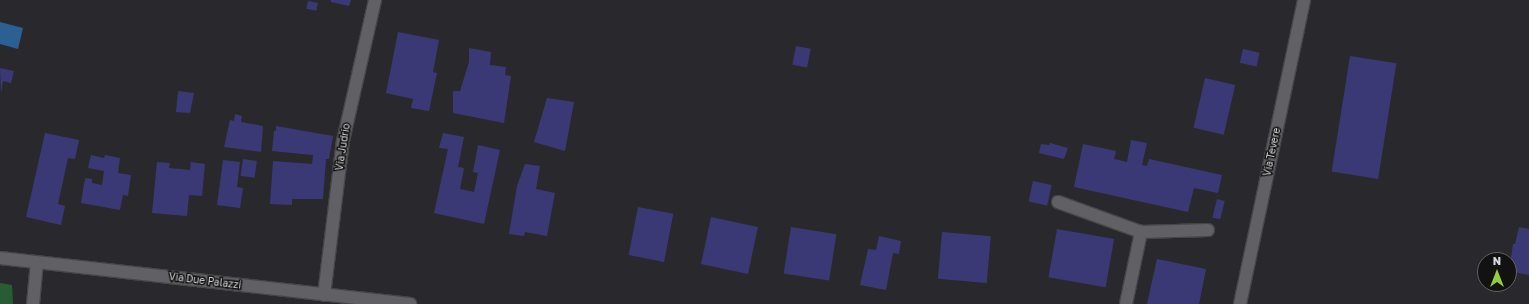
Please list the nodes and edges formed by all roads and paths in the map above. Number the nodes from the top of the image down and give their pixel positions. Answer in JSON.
{"nodes":[{"id":1,"x":375,"y":0,"type":"edge"},
{"id":2,"x":1304,"y":0,"type":"edge"},
{"id":3,"x":1058,"y":202,"type":"dead end"},
{"id":4,"x":1208,"y":230,"type":"dead end"},
{"id":5,"x":1140,"y":232,"type":"junction"},
{"id":6,"x":0,"y":258,"type":"edge"},
{"id":7,"x":37,"y":262,"type":"junction"},
{"id":8,"x":324,"y":295,"type":"junction"},
{"id":9,"x":33,"y":304,"type":"edge"},
{"id":10,"x":410,"y":304,"type":"edge"},
{"id":11,"x":1126,"y":304,"type":"edge"},
{"id":12,"x":1240,"y":304,"type":"edge"}],
"edges":[{"from":1,"to":8,"type":"street","name":"Via Judrio"},
{"from":2,"to":12,"type":"street","name":"Via Tevere"},
{"from":3,"to":5,"type":"street"},
{"from":4,"to":5,"type":"street"},
{"from":5,"to":11,"type":"street"},
{"from":6,"to":7,"type":"street","name":"Via Due Palazzi"},
{"from":7,"to":8,"type":"street","name":"Via Due Palazzi"},
{"from":7,"to":9,"type":"street"},
{"from":8,"to":10,"type":"street","name":"Via Due Palazzi"}]}
